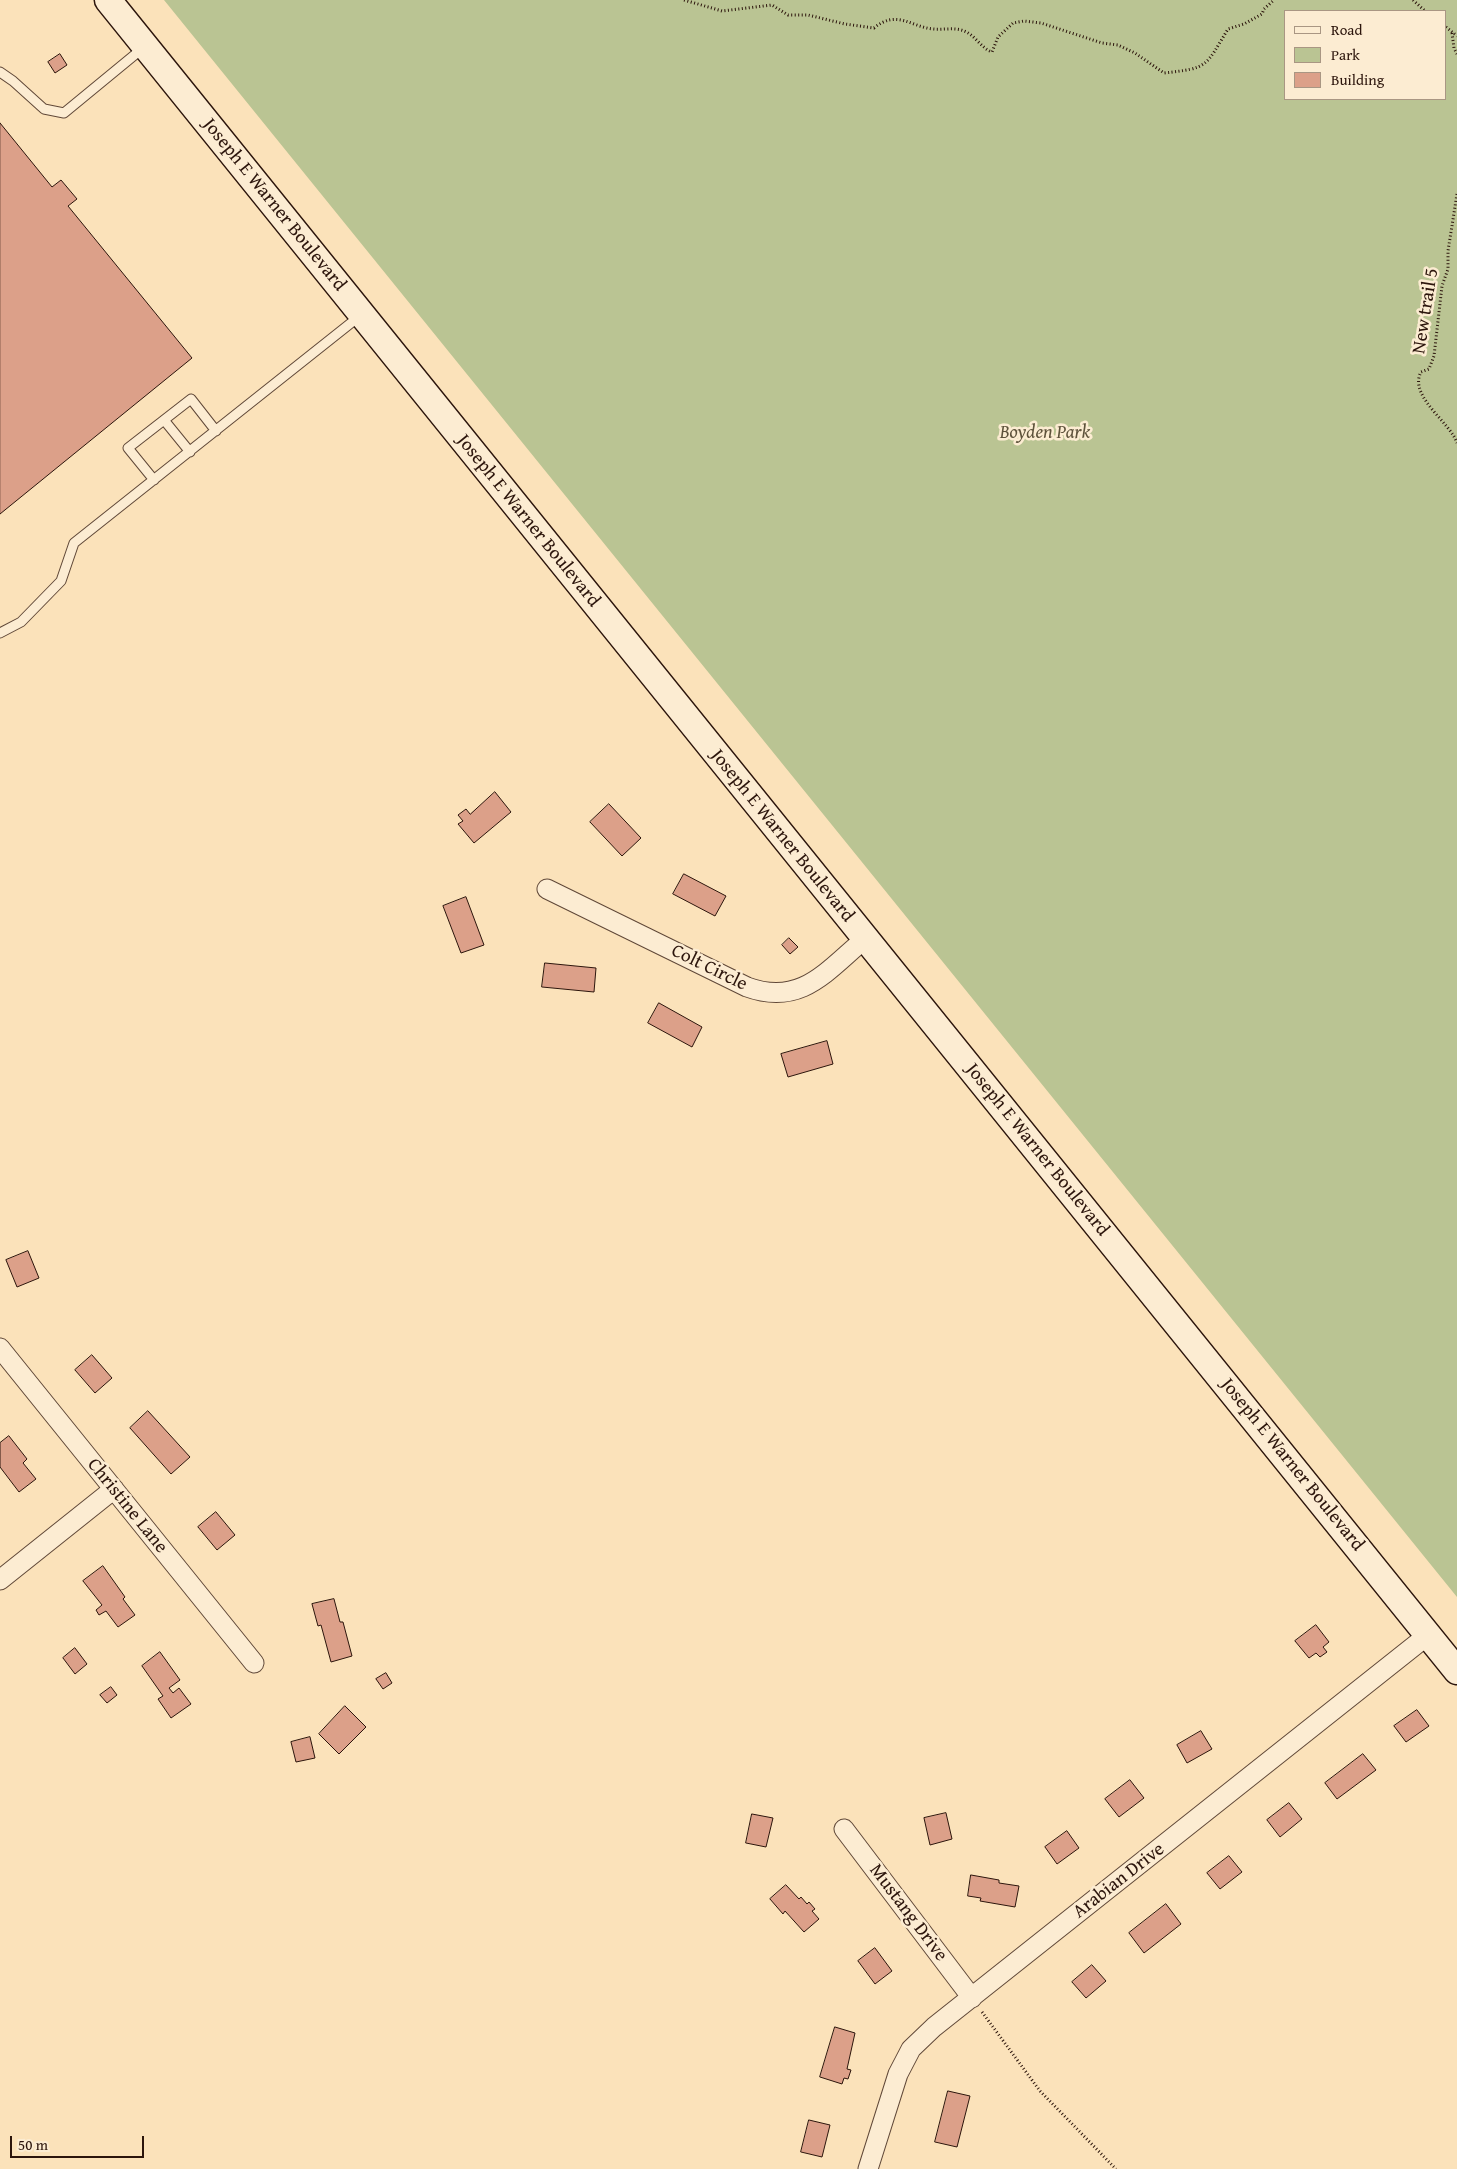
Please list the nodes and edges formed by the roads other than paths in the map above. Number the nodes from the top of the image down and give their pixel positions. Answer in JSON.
{"nodes":[{"id":1,"x":108,"y":0,"type":"edge"},
{"id":2,"x":146,"y":46,"type":"junction"},
{"id":3,"x":0,"y":72,"type":"edge"},
{"id":4,"x":362,"y":315,"type":"junction"},
{"id":5,"x":164,"y":420,"type":"junction"},
{"id":6,"x":216,"y":431,"type":"junction"},
{"id":7,"x":190,"y":452,"type":"junction"},
{"id":8,"x":154,"y":480,"type":"junction"},
{"id":9,"x":0,"y":633,"type":"edge"},
{"id":10,"x":546,"y":889,"type":"dead end"},
{"id":11,"x":866,"y":938,"type":"junction"},
{"id":12,"x":0,"y":1348,"type":"edge"},
{"id":13,"x":114,"y":1489,"type":"junction"},
{"id":14,"x":0,"y":1580,"type":"edge"},
{"id":15,"x":1428,"y":1635,"type":"junction"},
{"id":16,"x":254,"y":1663,"type":"dead end"},
{"id":17,"x":1457,"y":1671,"type":"edge"},
{"id":18,"x":844,"y":1829,"type":"dead end"},
{"id":19,"x":972,"y":1998,"type":"junction"},
{"id":20,"x":868,"y":2169,"type":"edge"}],
"edges":[{"from":1,"to":2,"type":"main road","name":"Joseph E Warner Boulevard"},
{"from":2,"to":3,"type":"lane"},
{"from":2,"to":4,"type":"main road","name":"Joseph E Warner Boulevard"},
{"from":4,"to":6,"type":"lane"},
{"from":4,"to":11,"type":"main road","name":"Joseph E Warner Boulevard"},
{"from":5,"to":6,"type":"lane"},
{"from":5,"to":7,"type":"lane"},
{"from":5,"to":8,"type":"lane"},
{"from":6,"to":7,"type":"lane"},
{"from":7,"to":8,"type":"lane"},
{"from":8,"to":9,"type":"lane"},
{"from":10,"to":11,"type":"street","name":"Colt Circle"},
{"from":11,"to":15,"type":"main road","name":"Joseph E Warner Boulevard"},
{"from":12,"to":13,"type":"street","name":"Christine Lane"},
{"from":13,"to":14,"type":"street"},
{"from":13,"to":16,"type":"street","name":"Christine Lane"},
{"from":15,"to":17,"type":"main road","name":"Joseph E Warner Boulevard"},
{"from":15,"to":19,"type":"street","name":"Arabian Drive"},
{"from":18,"to":19,"type":"street","name":"Mustang Drive"},
{"from":19,"to":20,"type":"street","name":"Arabian Drive"}]}
